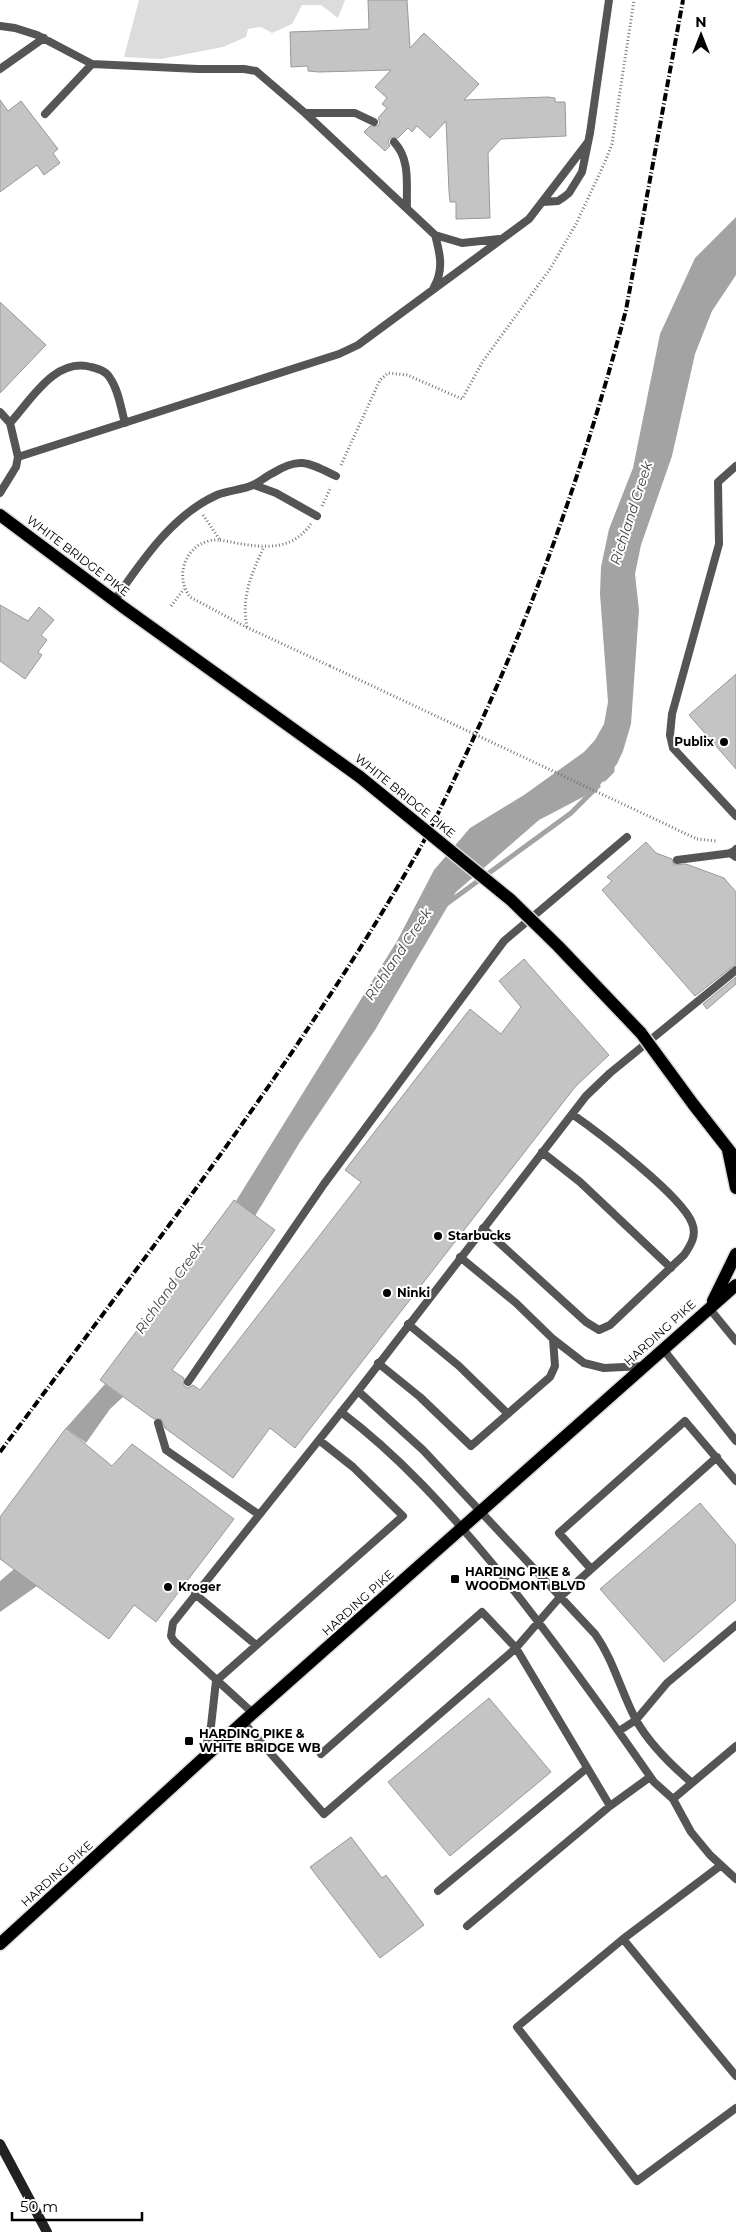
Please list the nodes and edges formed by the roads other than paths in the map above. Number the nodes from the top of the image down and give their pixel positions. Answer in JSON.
{"nodes":[{"id":1,"x":609,"y":0,"type":"edge"},
{"id":2,"x":0,"y":26,"type":"edge"},
{"id":3,"x":44,"y":38,"type":"junction"},
{"id":4,"x":92,"y":64,"type":"junction"},
{"id":5,"x":0,"y":70,"type":"edge"},
{"id":6,"x":306,"y":113,"type":"junction"},
{"id":7,"x":45,"y":114,"type":"dead end"},
{"id":8,"x":374,"y":122,"type":"dead end"},
{"id":9,"x":394,"y":142,"type":"dead end"},
{"id":10,"x":588,"y":142,"type":"junction"},
{"id":11,"x":543,"y":202,"type":"junction"},
{"id":12,"x":407,"y":208,"type":"junction"},
{"id":13,"x":435,"y":235,"type":"junction"},
{"id":14,"x":501,"y":238,"type":"junction"},
{"id":15,"x":432,"y":289,"type":"junction"},
{"id":16,"x":0,"y":412,"type":"edge"},
{"id":17,"x":10,"y":423,"type":"junction"},
{"id":18,"x":126,"y":423,"type":"junction"},
{"id":19,"x":18,"y":457,"type":"junction"},
{"id":20,"x":736,"y":466,"type":"edge"},
{"id":21,"x":336,"y":476,"type":"road end"},
{"id":22,"x":254,"y":485,"type":"junction"},
{"id":23,"x":0,"y":494,"type":"edge"},
{"id":24,"x":0,"y":516,"type":"edge"},
{"id":25,"x":317,"y":516,"type":"road end"},
{"id":26,"x":114,"y":601,"type":"junction"},
{"id":27,"x":736,"y":816,"type":"edge"},
{"id":28,"x":628,"y":837,"type":"dead end"},
{"id":29,"x":735,"y":853,"type":"edge"},
{"id":30,"x":677,"y":860,"type":"dead end"},
{"id":31,"x":736,"y":970,"type":"edge"},
{"id":32,"x":572,"y":1114,"type":"junction"},
{"id":33,"x":732,"y":1149,"type":"edge"},
{"id":34,"x":542,"y":1152,"type":"junction"},
{"id":35,"x":736,"y":1158,"type":"edge"},
{"id":36,"x":736,"y":1188,"type":"edge"},
{"id":37,"x":483,"y":1228,"type":"junction"},
{"id":38,"x":736,"y":1254,"type":"edge"},
{"id":39,"x":460,"y":1257,"type":"junction"},
{"id":40,"x":671,"y":1268,"type":"junction"},
{"id":41,"x":734,"y":1290,"type":"edge"},
{"id":42,"x":709,"y":1308,"type":"junction"},
{"id":43,"x":408,"y":1324,"type":"junction"},
{"id":44,"x":553,"y":1339,"type":"junction"},
{"id":45,"x":736,"y":1341,"type":"edge"},
{"id":46,"x":663,"y":1349,"type":"junction"},
{"id":47,"x":378,"y":1363,"type":"junction"},
{"id":48,"x":643,"y":1366,"type":"junction"},
{"id":49,"x":188,"y":1382,"type":"dead end"},
{"id":50,"x":358,"y":1391,"type":"junction"},
{"id":51,"x":342,"y":1412,"type":"junction"},
{"id":52,"x":508,"y":1414,"type":"junction"},
{"id":53,"x":158,"y":1423,"type":"dead end"},
{"id":54,"x":319,"y":1440,"type":"junction"},
{"id":55,"x":736,"y":1441,"type":"edge"},
{"id":56,"x":717,"y":1457,"type":"junction"},
{"id":57,"x":736,"y":1481,"type":"edge"},
{"id":58,"x":482,"y":1511,"type":"junction"},
{"id":59,"x":258,"y":1514,"type":"junction"},
{"id":60,"x":463,"y":1528,"type":"junction"},
{"id":61,"x":591,"y":1569,"type":"junction"},
{"id":62,"x":195,"y":1594,"type":"junction"},
{"id":63,"x":560,"y":1597,"type":"junction"},
{"id":64,"x":540,"y":1621,"type":"junction"},
{"id":65,"x":736,"y":1625,"type":"edge"},
{"id":66,"x":256,"y":1646,"type":"junction"},
{"id":67,"x":516,"y":1648,"type":"junction"},
{"id":68,"x":216,"y":1681,"type":"junction"},
{"id":69,"x":254,"y":1714,"type":"junction"},
{"id":70,"x":636,"y":1720,"type":"junction"},
{"id":71,"x":244,"y":1722,"type":"junction"},
{"id":72,"x":619,"y":1731,"type":"junction"},
{"id":73,"x":736,"y":1746,"type":"edge"},
{"id":74,"x":321,"y":1754,"type":"dead end"},
{"id":75,"x":202,"y":1761,"type":"junction"},
{"id":76,"x":587,"y":1768,"type":"junction"},
{"id":77,"x":650,"y":1777,"type":"junction"},
{"id":78,"x":692,"y":1783,"type":"junction"},
{"id":79,"x":673,"y":1799,"type":"junction"},
{"id":80,"x":610,"y":1806,"type":"junction"},
{"id":81,"x":720,"y":1866,"type":"junction"},
{"id":82,"x":736,"y":1879,"type":"edge"},
{"id":83,"x":438,"y":1891,"type":"dead end"},
{"id":84,"x":467,"y":1926,"type":"dead end"},
{"id":85,"x":623,"y":1939,"type":"junction"},
{"id":86,"x":0,"y":1944,"type":"edge"},
{"id":87,"x":736,"y":2076,"type":"edge"},
{"id":88,"x":736,"y":2108,"type":"edge"},
{"id":89,"x":0,"y":2144,"type":"edge"},
{"id":90,"x":47,"y":2232,"type":"edge"}],
"edges":[{"from":1,"to":10,"type":"lane"},
{"from":2,"to":3,"type":"lane"},
{"from":3,"to":4,"type":"lane"},
{"from":3,"to":5,"type":"lane"},
{"from":4,"to":6,"type":"lane"},
{"from":4,"to":7,"type":"lane"},
{"from":6,"to":8,"type":"lane"},
{"from":6,"to":12,"type":"lane"},
{"from":9,"to":12,"type":"lane"},
{"from":10,"to":11,"type":"lane"},
{"from":10,"to":11,"type":"lane"},
{"from":11,"to":14,"type":"lane"},
{"from":12,"to":13,"type":"lane"},
{"from":13,"to":14,"type":"lane"},
{"from":13,"to":15,"type":"lane"},
{"from":14,"to":15,"type":"lane"},
{"from":15,"to":18,"type":"lane"},
{"from":16,"to":17,"type":"lane"},
{"from":17,"to":18,"type":"lane"},
{"from":17,"to":19,"type":"lane"},
{"from":18,"to":19,"type":"lane"},
{"from":19,"to":23,"type":"lane"},
{"from":20,"to":27,"type":"lane"},
{"from":21,"to":22,"type":"lane"},
{"from":22,"to":25,"type":"lane"},
{"from":22,"to":26,"type":"lane"},
{"from":24,"to":26,"type":"main road","name":"WHITE BRIDGE PIKE"},
{"from":26,"to":33,"type":"main road","name":"WHITE BRIDGE PIKE","bridge":true},
{"from":28,"to":49,"type":"lane"},
{"from":29,"to":30,"type":"lane"},
{"from":31,"to":32,"type":"lane"},
{"from":32,"to":34,"type":"lane"},
{"from":32,"to":40,"type":"lane"},
{"from":33,"to":35,"type":"main road","name":"WHITE BRIDGE PIKE"},
{"from":33,"to":36,"type":"main road"},
{"from":34,"to":37,"type":"lane"},
{"from":34,"to":40,"type":"lane"},
{"from":37,"to":39,"type":"lane"},
{"from":37,"to":40,"type":"lane"},
{"from":38,"to":42,"type":"main road"},
{"from":39,"to":43,"type":"lane"},
{"from":39,"to":44,"type":"lane"},
{"from":41,"to":42,"type":"main road","name":"HARDING PIKE"},
{"from":42,"to":45,"type":"lane"},
{"from":42,"to":46,"type":"main road","name":"HARDING PIKE"},
{"from":43,"to":47,"type":"lane"},
{"from":43,"to":52,"type":"lane"},
{"from":44,"to":48,"type":"lane"},
{"from":44,"to":52,"type":"lane"},
{"from":46,"to":48,"type":"main road","name":"HARDING PIKE"},
{"from":46,"to":55,"type":"lane"},
{"from":47,"to":50,"type":"lane"},
{"from":47,"to":52,"type":"lane"},
{"from":48,"to":58,"type":"main road","name":"HARDING PIKE"},
{"from":50,"to":51,"type":"lane"},
{"from":50,"to":58,"type":"lane"},
{"from":51,"to":54,"type":"lane"},
{"from":51,"to":60,"type":"lane"},
{"from":53,"to":59,"type":"lane"},
{"from":54,"to":59,"type":"lane"},
{"from":54,"to":66,"type":"lane"},
{"from":56,"to":57,"type":"lane"},
{"from":56,"to":61,"type":"lane"},
{"from":56,"to":61,"type":"lane"},
{"from":58,"to":60,"type":"main road","name":"HARDING PIKE"},
{"from":58,"to":63,"type":"lane"},
{"from":59,"to":62,"type":"lane"},
{"from":60,"to":64,"type":"lane"},
{"from":60,"to":69,"type":"main road","name":"HARDING PIKE"},
{"from":61,"to":63,"type":"lane"},
{"from":62,"to":66,"type":"lane"},
{"from":62,"to":68,"type":"lane"},
{"from":63,"to":64,"type":"lane"},
{"from":63,"to":70,"type":"lane"},
{"from":64,"to":67,"type":"lane"},
{"from":64,"to":72,"type":"lane"},
{"from":65,"to":70,"type":"lane"},
{"from":66,"to":68,"type":"lane"},
{"from":67,"to":71,"type":"lane"},
{"from":67,"to":74,"type":"lane"},
{"from":67,"to":76,"type":"lane"},
{"from":68,"to":69,"type":"lane"},
{"from":68,"to":75,"type":"lane"},
{"from":69,"to":71,"type":"main road","name":"HARDING PIKE"},
{"from":70,"to":72,"type":"lane"},
{"from":70,"to":78,"type":"lane"},
{"from":71,"to":75,"type":"main road","name":"HARDING PIKE"},
{"from":72,"to":77,"type":"lane"},
{"from":73,"to":78,"type":"lane"},
{"from":75,"to":86,"type":"main road","name":"HARDING PIKE"},
{"from":76,"to":80,"type":"lane"},
{"from":76,"to":83,"type":"lane"},
{"from":77,"to":79,"type":"lane"},
{"from":77,"to":80,"type":"lane"},
{"from":78,"to":79,"type":"lane"},
{"from":79,"to":81,"type":"lane"},
{"from":80,"to":84,"type":"lane"},
{"from":81,"to":82,"type":"lane"},
{"from":81,"to":85,"type":"lane"},
{"from":85,"to":87,"type":"lane"},
{"from":85,"to":88,"type":"lane"},
{"from":89,"to":90,"type":"street"}]}
